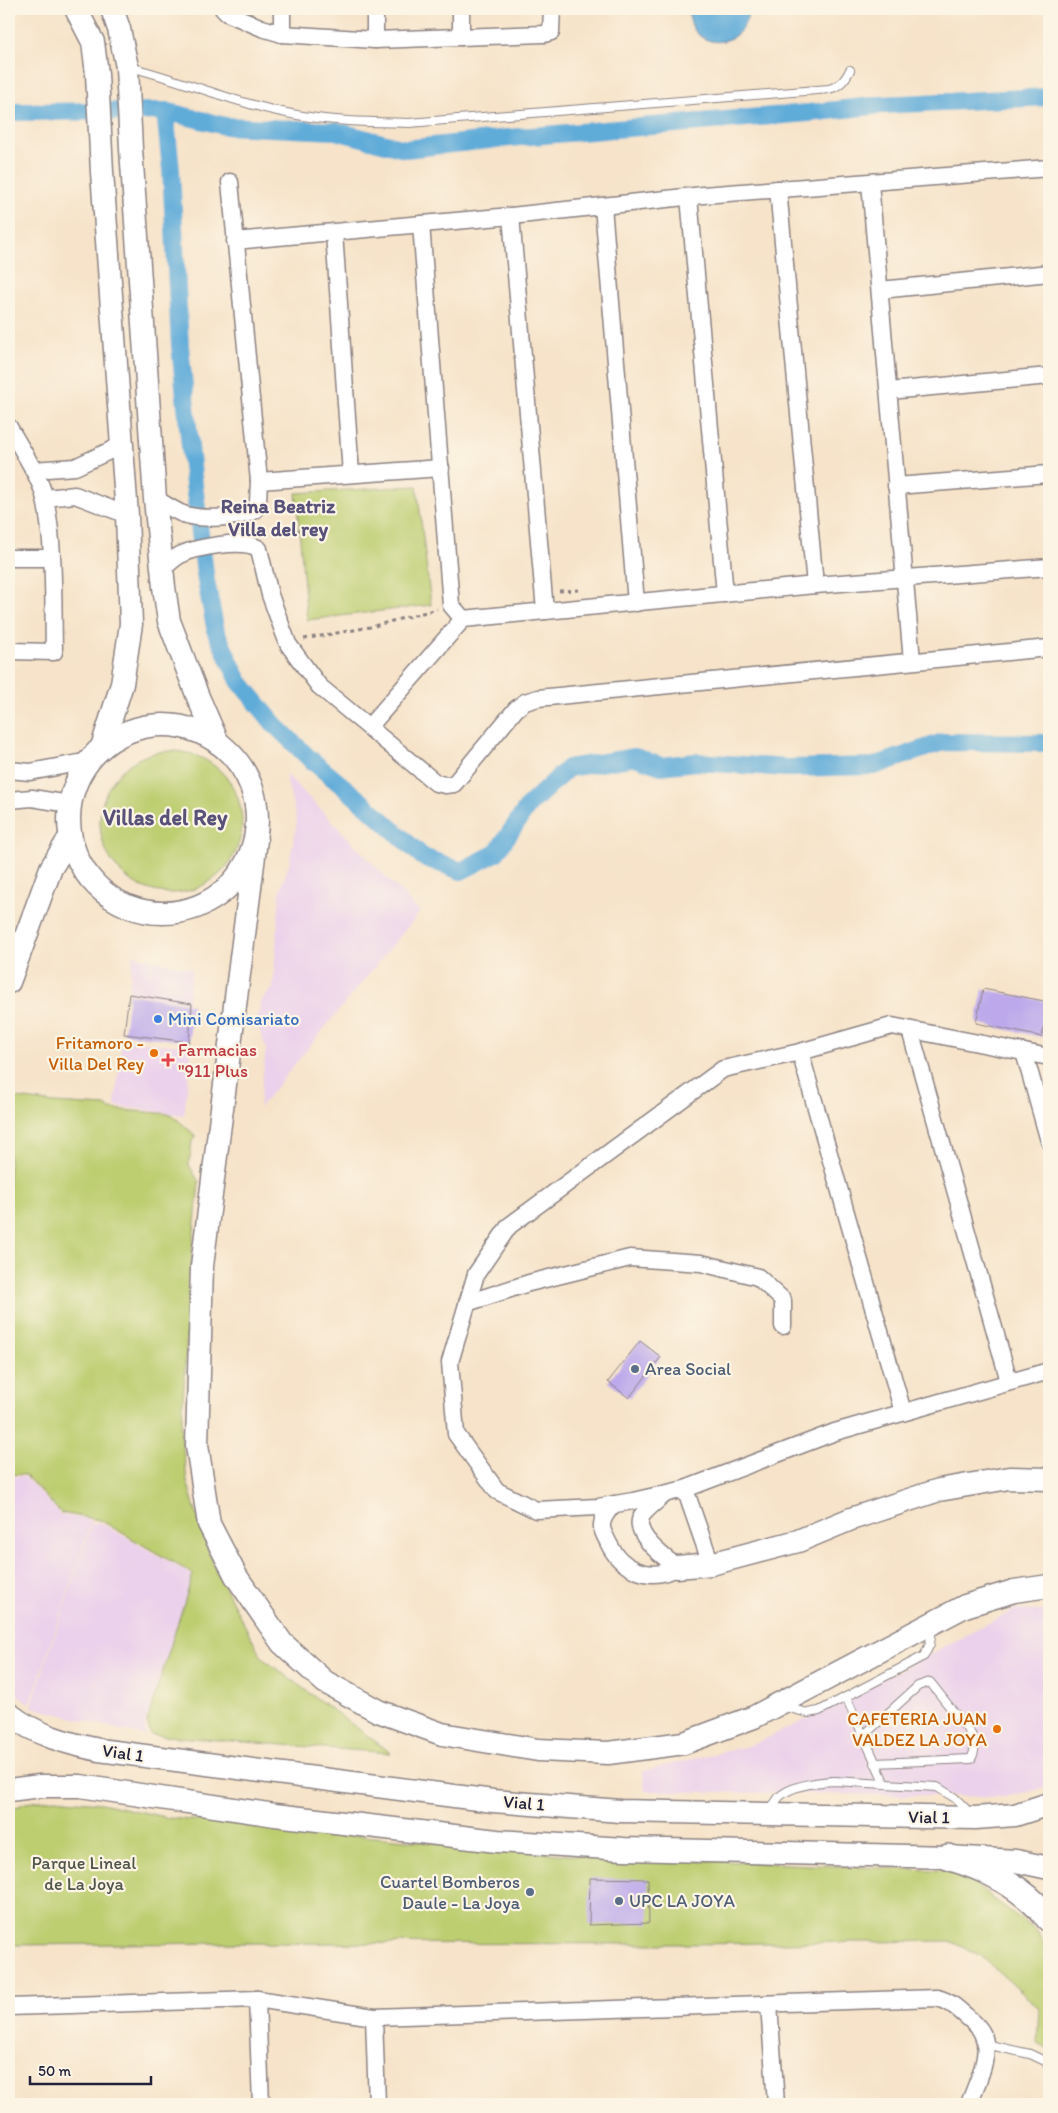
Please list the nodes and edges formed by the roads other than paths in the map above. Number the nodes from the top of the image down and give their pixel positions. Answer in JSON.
{"nodes":[{"id":1,"x":76,"y":9,"type":"edge"},
{"id":2,"x":112,"y":9,"type":"edge"},
{"id":3,"x":223,"y":9,"type":"edge"},
{"id":4,"x":282,"y":9,"type":"edge"},
{"id":5,"x":374,"y":9,"type":"edge"},
{"id":6,"x":461,"y":9,"type":"edge"},
{"id":7,"x":552,"y":9,"type":"edge"},
{"id":8,"x":282,"y":34,"type":"junction"},
{"id":9,"x":461,"y":37,"type":"junction"},
{"id":10,"x":375,"y":40,"type":"junction"},
{"id":11,"x":127,"y":67,"type":"junction"},
{"id":12,"x":850,"y":70,"type":"dead end"},
{"id":13,"x":1049,"y":168,"type":"edge"},
{"id":14,"x":230,"y":182,"type":"dead end"},
{"id":15,"x":870,"y":183,"type":"junction"},
{"id":16,"x":778,"y":189,"type":"junction"},
{"id":17,"x":689,"y":197,"type":"junction"},
{"id":18,"x":603,"y":206,"type":"junction"},
{"id":19,"x":511,"y":216,"type":"junction"},
{"id":20,"x":421,"y":224,"type":"junction"},
{"id":21,"x":334,"y":233,"type":"junction"},
{"id":22,"x":235,"y":241,"type":"junction"},
{"id":23,"x":1049,"y":273,"type":"edge"},
{"id":24,"x":880,"y":290,"type":"junction"},
{"id":25,"x":1049,"y":376,"type":"edge"},
{"id":26,"x":889,"y":391,"type":"junction"},
{"id":27,"x":9,"y":427,"type":"edge"},
{"id":28,"x":120,"y":446,"type":"junction"},
{"id":29,"x":441,"y":468,"type":"junction"},
{"id":30,"x":33,"y":470,"type":"junction"},
{"id":31,"x":351,"y":474,"type":"junction"},
{"id":32,"x":1049,"y":474,"type":"edge"},
{"id":33,"x":259,"y":481,"type":"junction"},
{"id":34,"x":896,"y":486,"type":"junction"},
{"id":35,"x":45,"y":498,"type":"junction"},
{"id":36,"x":155,"y":499,"type":"junction"},
{"id":37,"x":127,"y":515,"type":"junction"},
{"id":38,"x":9,"y":558,"type":"edge"},
{"id":39,"x":52,"y":558,"type":"junction"},
{"id":40,"x":1049,"y":567,"type":"edge"},
{"id":41,"x":162,"y":570,"type":"junction"},
{"id":42,"x":904,"y":579,"type":"junction"},
{"id":43,"x":815,"y":585,"type":"junction"},
{"id":44,"x":725,"y":594,"type":"junction"},
{"id":45,"x":636,"y":603,"type":"junction"},
{"id":46,"x":545,"y":611,"type":"junction"},
{"id":47,"x":463,"y":619,"type":"junction"},
{"id":48,"x":1049,"y":648,"type":"edge"},
{"id":49,"x":9,"y":651,"type":"edge"},
{"id":50,"x":912,"y":661,"type":"junction"},
{"id":51,"x":369,"y":727,"type":"junction"},
{"id":52,"x":218,"y":743,"type":"junction"},
{"id":53,"x":95,"y":754,"type":"junction"},
{"id":54,"x":9,"y":770,"type":"edge"},
{"id":55,"x":9,"y":800,"type":"edge"},
{"id":56,"x":69,"y":804,"type":"junction"},
{"id":57,"x":70,"y":837,"type":"junction"},
{"id":58,"x":256,"y":840,"type":"junction"},
{"id":59,"x":9,"y":982,"type":"edge"},
{"id":60,"x":910,"y":1030,"type":"junction"},
{"id":61,"x":800,"y":1052,"type":"junction"},
{"id":62,"x":1024,"y":1052,"type":"junction"},
{"id":63,"x":1049,"y":1057,"type":"edge"},
{"id":64,"x":1049,"y":1141,"type":"edge"},
{"id":65,"x":467,"y":1303,"type":"junction"},
{"id":66,"x":782,"y":1326,"type":"dead end"},
{"id":67,"x":1049,"y":1371,"type":"edge"},
{"id":68,"x":1009,"y":1382,"type":"junction"},
{"id":69,"x":903,"y":1412,"type":"junction"},
{"id":70,"x":1049,"y":1479,"type":"edge"},
{"id":71,"x":685,"y":1489,"type":"junction"},
{"id":72,"x":666,"y":1493,"type":"junction"},
{"id":73,"x":614,"y":1504,"type":"junction"},
{"id":74,"x":711,"y":1564,"type":"junction"},
{"id":75,"x":677,"y":1567,"type":"junction"},
{"id":76,"x":1049,"y":1586,"type":"edge"},
{"id":77,"x":932,"y":1623,"type":"junction"},
{"id":78,"x":846,"y":1697,"type":"junction"},
{"id":79,"x":778,"y":1705,"type":"junction"},
{"id":80,"x":9,"y":1714,"type":"edge"},
{"id":81,"x":863,"y":1736,"type":"junction"},
{"id":82,"x":875,"y":1763,"type":"junction"},
{"id":83,"x":885,"y":1784,"type":"junction"},
{"id":84,"x":9,"y":1790,"type":"edge"},
{"id":85,"x":1049,"y":1804,"type":"edge"},
{"id":86,"x":768,"y":1814,"type":"junction"},
{"id":87,"x":975,"y":1818,"type":"junction"},
{"id":88,"x":948,"y":1857,"type":"junction"},
{"id":89,"x":1049,"y":1868,"type":"edge"},
{"id":90,"x":1049,"y":1919,"type":"edge"},
{"id":91,"x":257,"y":1999,"type":"junction"},
{"id":92,"x":769,"y":2004,"type":"junction"},
{"id":93,"x":9,"y":2007,"type":"edge"},
{"id":94,"x":374,"y":2017,"type":"junction"},
{"id":95,"x":985,"y":2044,"type":"junction"},
{"id":96,"x":1049,"y":2063,"type":"edge"},
{"id":97,"x":261,"y":2104,"type":"edge"},
{"id":98,"x":377,"y":2104,"type":"edge"},
{"id":99,"x":776,"y":2104,"type":"edge"},
{"id":100,"x":969,"y":2104,"type":"edge"}],
"edges":[{"from":1,"to":28,"type":"street"},
{"from":2,"to":11,"type":"street"},
{"from":3,"to":8,"type":"street"},
{"from":4,"to":8,"type":"street"},
{"from":5,"to":10,"type":"street"},
{"from":6,"to":9,"type":"street"},
{"from":7,"to":9,"type":"street"},
{"from":8,"to":10,"type":"street"},
{"from":9,"to":10,"type":"street"},
{"from":11,"to":12,"type":"lane"},
{"from":11,"to":36,"type":"street"},
{"from":13,"to":15,"type":"street"},
{"from":14,"to":22,"type":"street"},
{"from":15,"to":16,"type":"street"},
{"from":15,"to":24,"type":"street"},
{"from":16,"to":17,"type":"street"},
{"from":16,"to":43,"type":"street"},
{"from":17,"to":18,"type":"street"},
{"from":17,"to":44,"type":"street"},
{"from":18,"to":19,"type":"street"},
{"from":18,"to":45,"type":"street"},
{"from":19,"to":20,"type":"street"},
{"from":19,"to":46,"type":"street"},
{"from":20,"to":21,"type":"street"},
{"from":20,"to":29,"type":"street"},
{"from":21,"to":22,"type":"street"},
{"from":21,"to":31,"type":"street"},
{"from":22,"to":33,"type":"street"},
{"from":23,"to":24,"type":"street"},
{"from":24,"to":26,"type":"street"},
{"from":25,"to":26,"type":"street"},
{"from":26,"to":34,"type":"street"},
{"from":27,"to":30,"type":"street"},
{"from":28,"to":30,"type":"street"},
{"from":28,"to":37,"type":"street"},
{"from":29,"to":31,"type":"street"},
{"from":29,"to":47,"type":"street"},
{"from":30,"to":35,"type":"street"},
{"from":31,"to":33,"type":"street"},
{"from":32,"to":34,"type":"street"},
{"from":33,"to":36,"type":"street"},
{"from":34,"to":42,"type":"street"},
{"from":35,"to":37,"type":"street"},
{"from":35,"to":39,"type":"street"},
{"from":36,"to":41,"type":"street"},
{"from":37,"to":53,"type":"street"},
{"from":38,"to":39,"type":"street"},
{"from":39,"to":49,"type":"street"},
{"from":40,"to":42,"type":"street"},
{"from":41,"to":51,"type":"street"},
{"from":41,"to":52,"type":"street"},
{"from":42,"to":43,"type":"street"},
{"from":42,"to":50,"type":"street"},
{"from":43,"to":44,"type":"street"},
{"from":44,"to":45,"type":"street"},
{"from":45,"to":46,"type":"street"},
{"from":46,"to":47,"type":"street"},
{"from":47,"to":51,"type":"street"},
{"from":48,"to":50,"type":"street"},
{"from":50,"to":51,"type":"street"},
{"from":52,"to":53,"type":"street"},
{"from":52,"to":58,"type":"street"},
{"from":53,"to":54,"type":"street"},
{"from":53,"to":56,"type":"street"},
{"from":55,"to":56,"type":"street"},
{"from":56,"to":57,"type":"street"},
{"from":57,"to":58,"type":"street"},
{"from":57,"to":59,"type":"street"},
{"from":58,"to":79,"type":"street"},
{"from":60,"to":61,"type":"street"},
{"from":60,"to":62,"type":"street"},
{"from":60,"to":68,"type":"street"},
{"from":61,"to":65,"type":"street"},
{"from":61,"to":69,"type":"street"},
{"from":62,"to":63,"type":"street"},
{"from":62,"to":64,"type":"street"},
{"from":65,"to":66,"type":"street"},
{"from":65,"to":73,"type":"street"},
{"from":67,"to":68,"type":"street"},
{"from":68,"to":69,"type":"street"},
{"from":69,"to":71,"type":"street"},
{"from":70,"to":74,"type":"street"},
{"from":71,"to":72,"type":"street"},
{"from":71,"to":74,"type":"street"},
{"from":72,"to":73,"type":"street"},
{"from":72,"to":75,"type":"street"},
{"from":73,"to":75,"type":"street"},
{"from":74,"to":75,"type":"street"},
{"from":76,"to":77,"type":"street"},
{"from":77,"to":78,"type":"lane"},
{"from":77,"to":79,"type":"street"},
{"from":78,"to":79,"type":"lane"},
{"from":78,"to":81,"type":"lane"},
{"from":80,"to":86,"type":"street","name":"Vial 1"},
{"from":81,"to":82,"type":"lane"},
{"from":81,"to":82,"type":"lane"},
{"from":82,"to":83,"type":"lane"},
{"from":83,"to":86,"type":"lane"},
{"from":83,"to":87,"type":"lane"},
{"from":84,"to":88,"type":"street"},
{"from":85,"to":87,"type":"street","name":"Vial 1"},
{"from":86,"to":87,"type":"street","name":"Vial 1"},
{"from":88,"to":89,"type":"street"},
{"from":88,"to":90,"type":"main road"},
{"from":91,"to":93,"type":"street"},
{"from":91,"to":94,"type":"street"},
{"from":91,"to":97,"type":"street"},
{"from":92,"to":94,"type":"street"},
{"from":92,"to":95,"type":"street"},
{"from":92,"to":99,"type":"street"},
{"from":94,"to":98,"type":"street"},
{"from":95,"to":96,"type":"lane"},
{"from":95,"to":100,"type":"street"}]}
